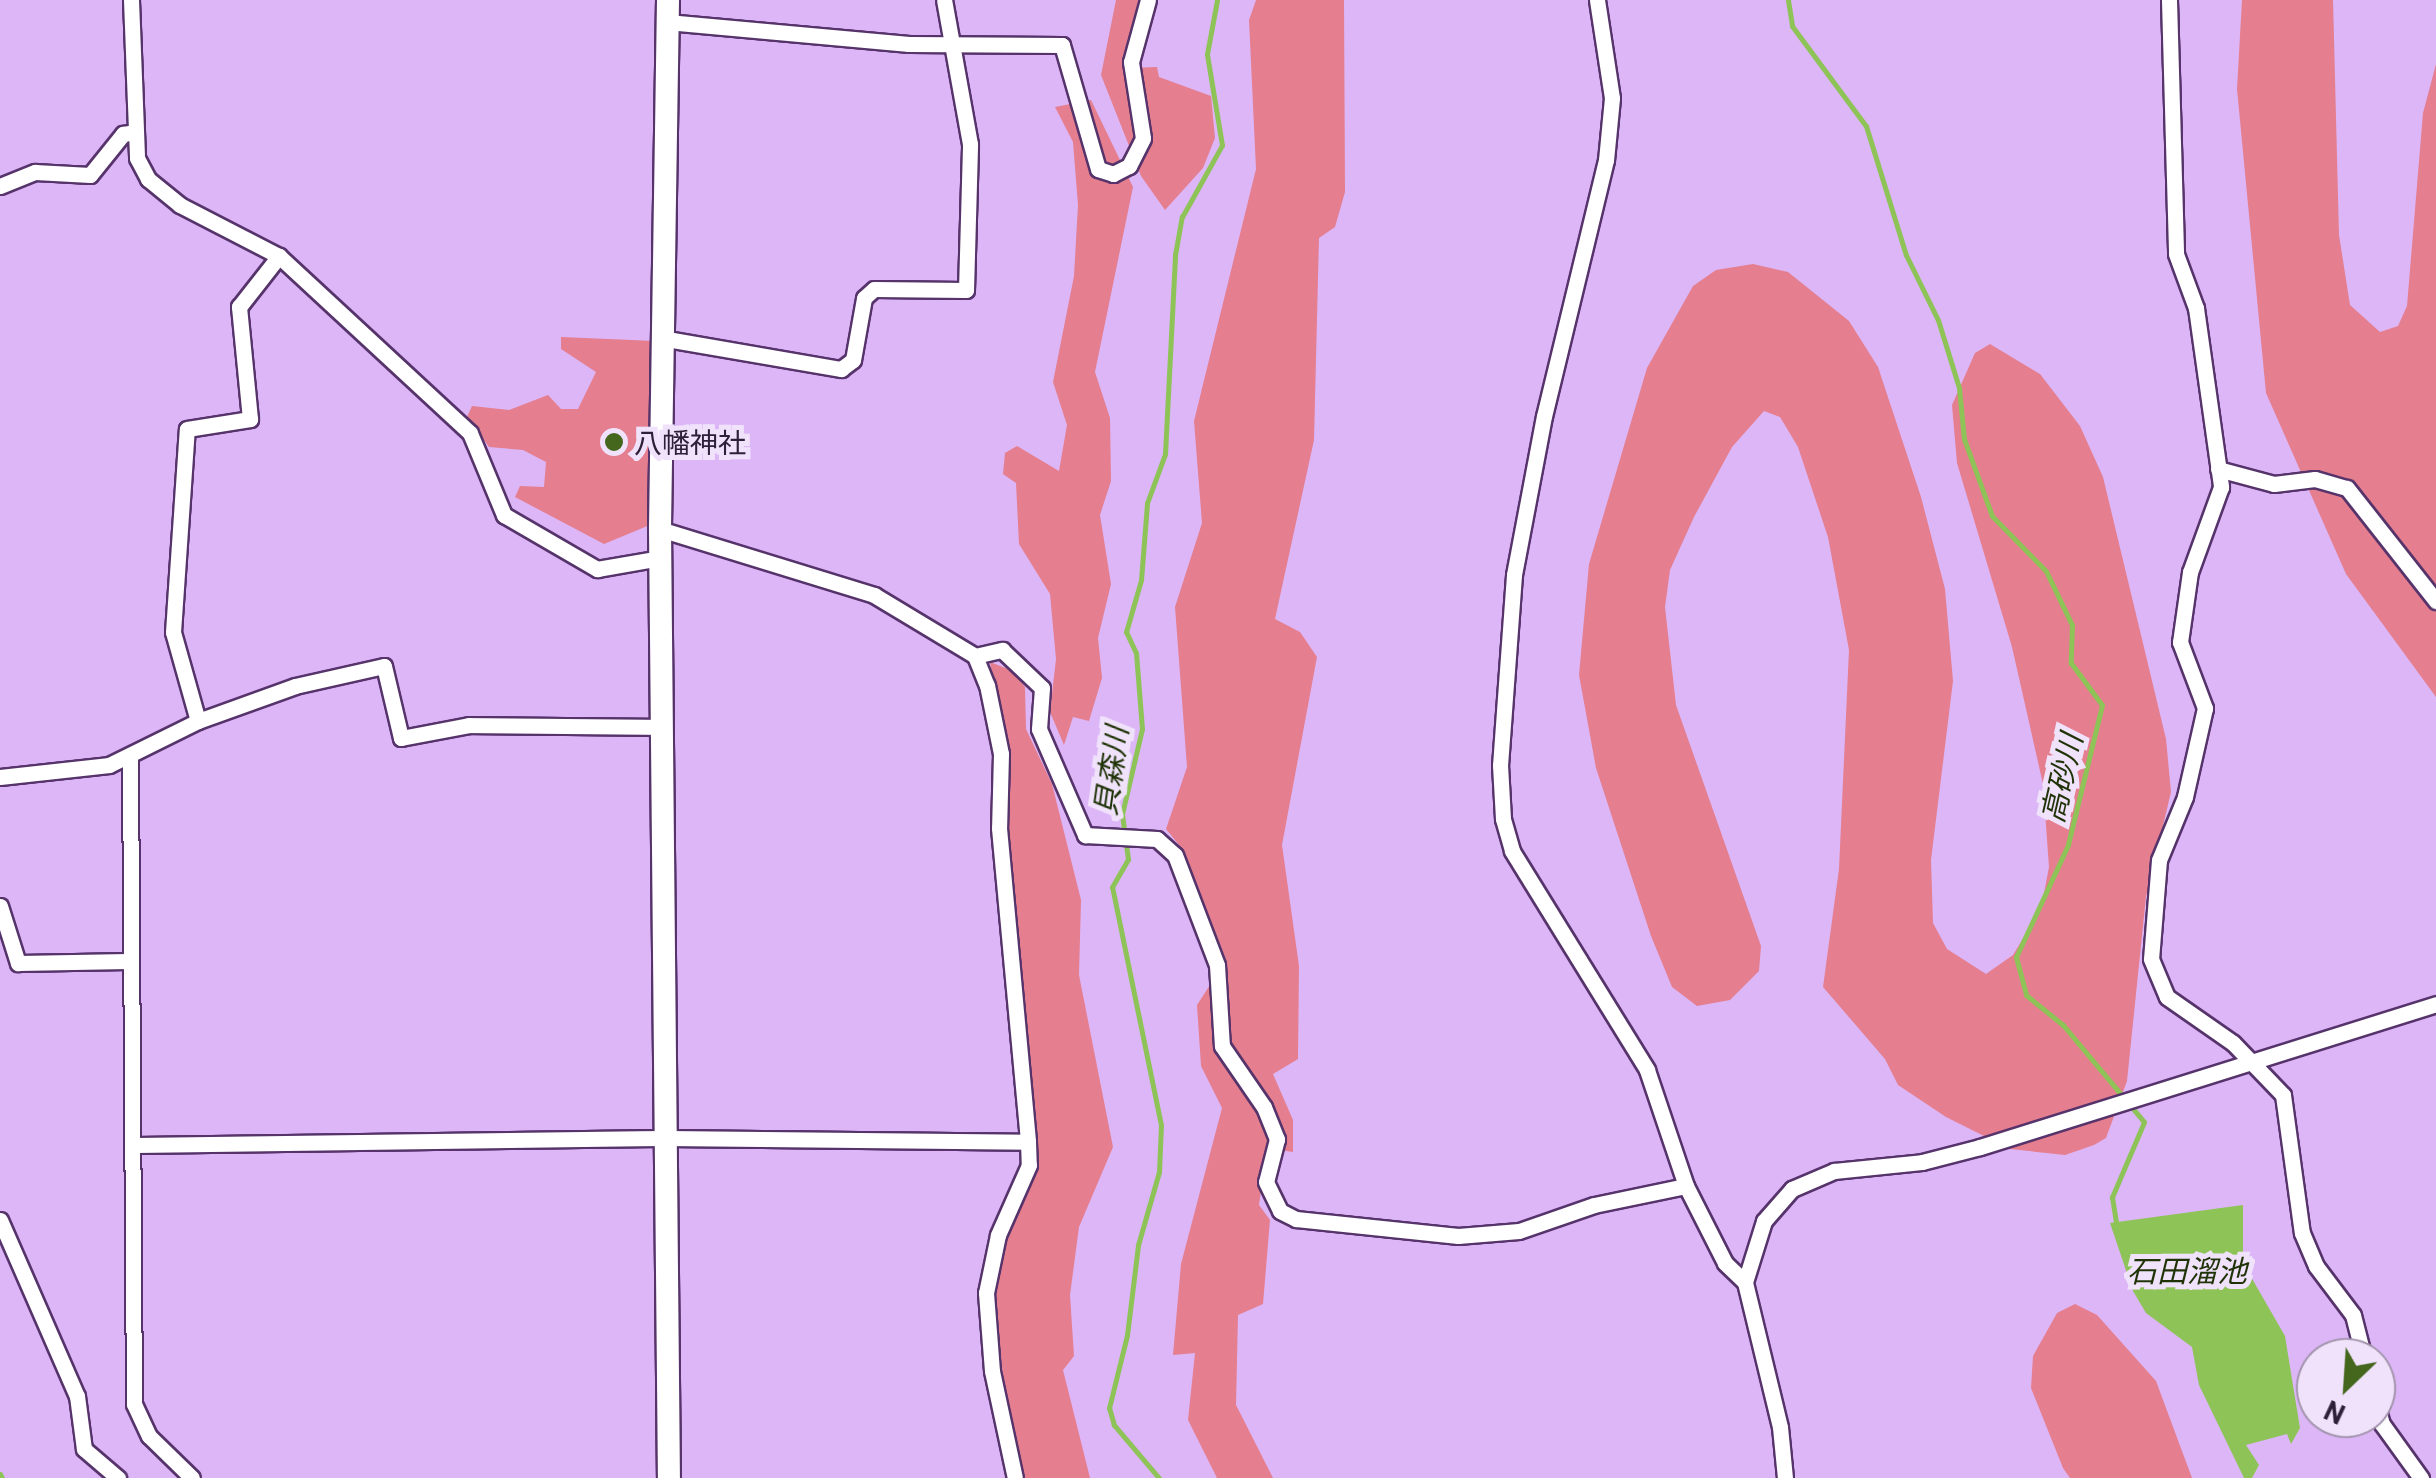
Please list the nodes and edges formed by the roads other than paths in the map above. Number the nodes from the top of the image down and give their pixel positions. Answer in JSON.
{"nodes":[{"id":1,"x":131,"y":0,"type":"edge"},
{"id":2,"x":944,"y":0,"type":"edge"},
{"id":3,"x":1148,"y":0,"type":"edge"},
{"id":4,"x":1598,"y":0,"type":"edge"},
{"id":5,"x":2169,"y":0,"type":"edge"},
{"id":6,"x":668,"y":11,"type":"edge"},
{"id":7,"x":948,"y":46,"type":"junction"},
{"id":8,"x":136,"y":132,"type":"junction"},
{"id":9,"x":0,"y":186,"type":"edge"},
{"id":10,"x":279,"y":256,"type":"junction"},
{"id":11,"x":661,"y":338,"type":"junction"},
{"id":12,"x":2218,"y":469,"type":"junction"},
{"id":13,"x":660,"y":529,"type":"junction"},
{"id":14,"x":661,"y":558,"type":"junction"},
{"id":15,"x":2436,"y":601,"type":"edge"},
{"id":16,"x":975,"y":656,"type":"junction"},
{"id":17,"x":198,"y":721,"type":"junction"},
{"id":18,"x":662,"y":728,"type":"junction"},
{"id":19,"x":130,"y":757,"type":"junction"},
{"id":20,"x":0,"y":778,"type":"edge"},
{"id":21,"x":0,"y":906,"type":"edge"},
{"id":22,"x":128,"y":961,"type":"junction"},
{"id":23,"x":2436,"y":1004,"type":"edge"},
{"id":24,"x":2253,"y":1060,"type":"junction"},
{"id":25,"x":665,"y":1138,"type":"junction"},
{"id":26,"x":1028,"y":1142,"type":"junction"},
{"id":27,"x":136,"y":1145,"type":"junction"},
{"id":28,"x":1686,"y":1186,"type":"junction"},
{"id":29,"x":0,"y":1220,"type":"edge"},
{"id":30,"x":1744,"y":1282,"type":"junction"},
{"id":31,"x":2358,"y":1338,"type":"edge"},
{"id":32,"x":2392,"y":1438,"type":"edge"},
{"id":33,"x":118,"y":1478,"type":"edge"},
{"id":34,"x":192,"y":1478,"type":"edge"},
{"id":35,"x":669,"y":1478,"type":"edge"},
{"id":36,"x":1015,"y":1478,"type":"edge"},
{"id":37,"x":1785,"y":1478,"type":"edge"},
{"id":38,"x":2421,"y":1478,"type":"edge"}],
"edges":[{"from":1,"to":8,"type":"street"},
{"from":2,"to":7,"type":"street"},
{"from":3,"to":7,"type":"street"},
{"from":4,"to":28,"type":"street"},
{"from":5,"to":12,"type":"street"},
{"from":6,"to":7,"type":"street"},
{"from":6,"to":11,"type":"street"},
{"from":7,"to":11,"type":"street"},
{"from":8,"to":9,"type":"street"},
{"from":8,"to":10,"type":"street"},
{"from":10,"to":14,"type":"street"},
{"from":10,"to":17,"type":"street"},
{"from":11,"to":13,"type":"street"},
{"from":12,"to":15,"type":"street"},
{"from":12,"to":24,"type":"street"},
{"from":13,"to":14,"type":"street"},
{"from":13,"to":16,"type":"street"},
{"from":14,"to":18,"type":"street"},
{"from":16,"to":26,"type":"street"},
{"from":16,"to":28,"type":"street"},
{"from":17,"to":18,"type":"street"},
{"from":17,"to":19,"type":"street"},
{"from":18,"to":25,"type":"street"},
{"from":19,"to":20,"type":"street"},
{"from":19,"to":22,"type":"street"},
{"from":21,"to":22,"type":"street"},
{"from":22,"to":27,"type":"street"},
{"from":23,"to":24,"type":"street"},
{"from":24,"to":30,"type":"street"},
{"from":24,"to":31,"type":"street"},
{"from":25,"to":26,"type":"street"},
{"from":25,"to":27,"type":"street"},
{"from":25,"to":35,"type":"street"},
{"from":26,"to":36,"type":"street"},
{"from":27,"to":34,"type":"street"},
{"from":28,"to":30,"type":"street"},
{"from":29,"to":33,"type":"street"},
{"from":30,"to":37,"type":"street"},
{"from":32,"to":38,"type":"street"}]}
